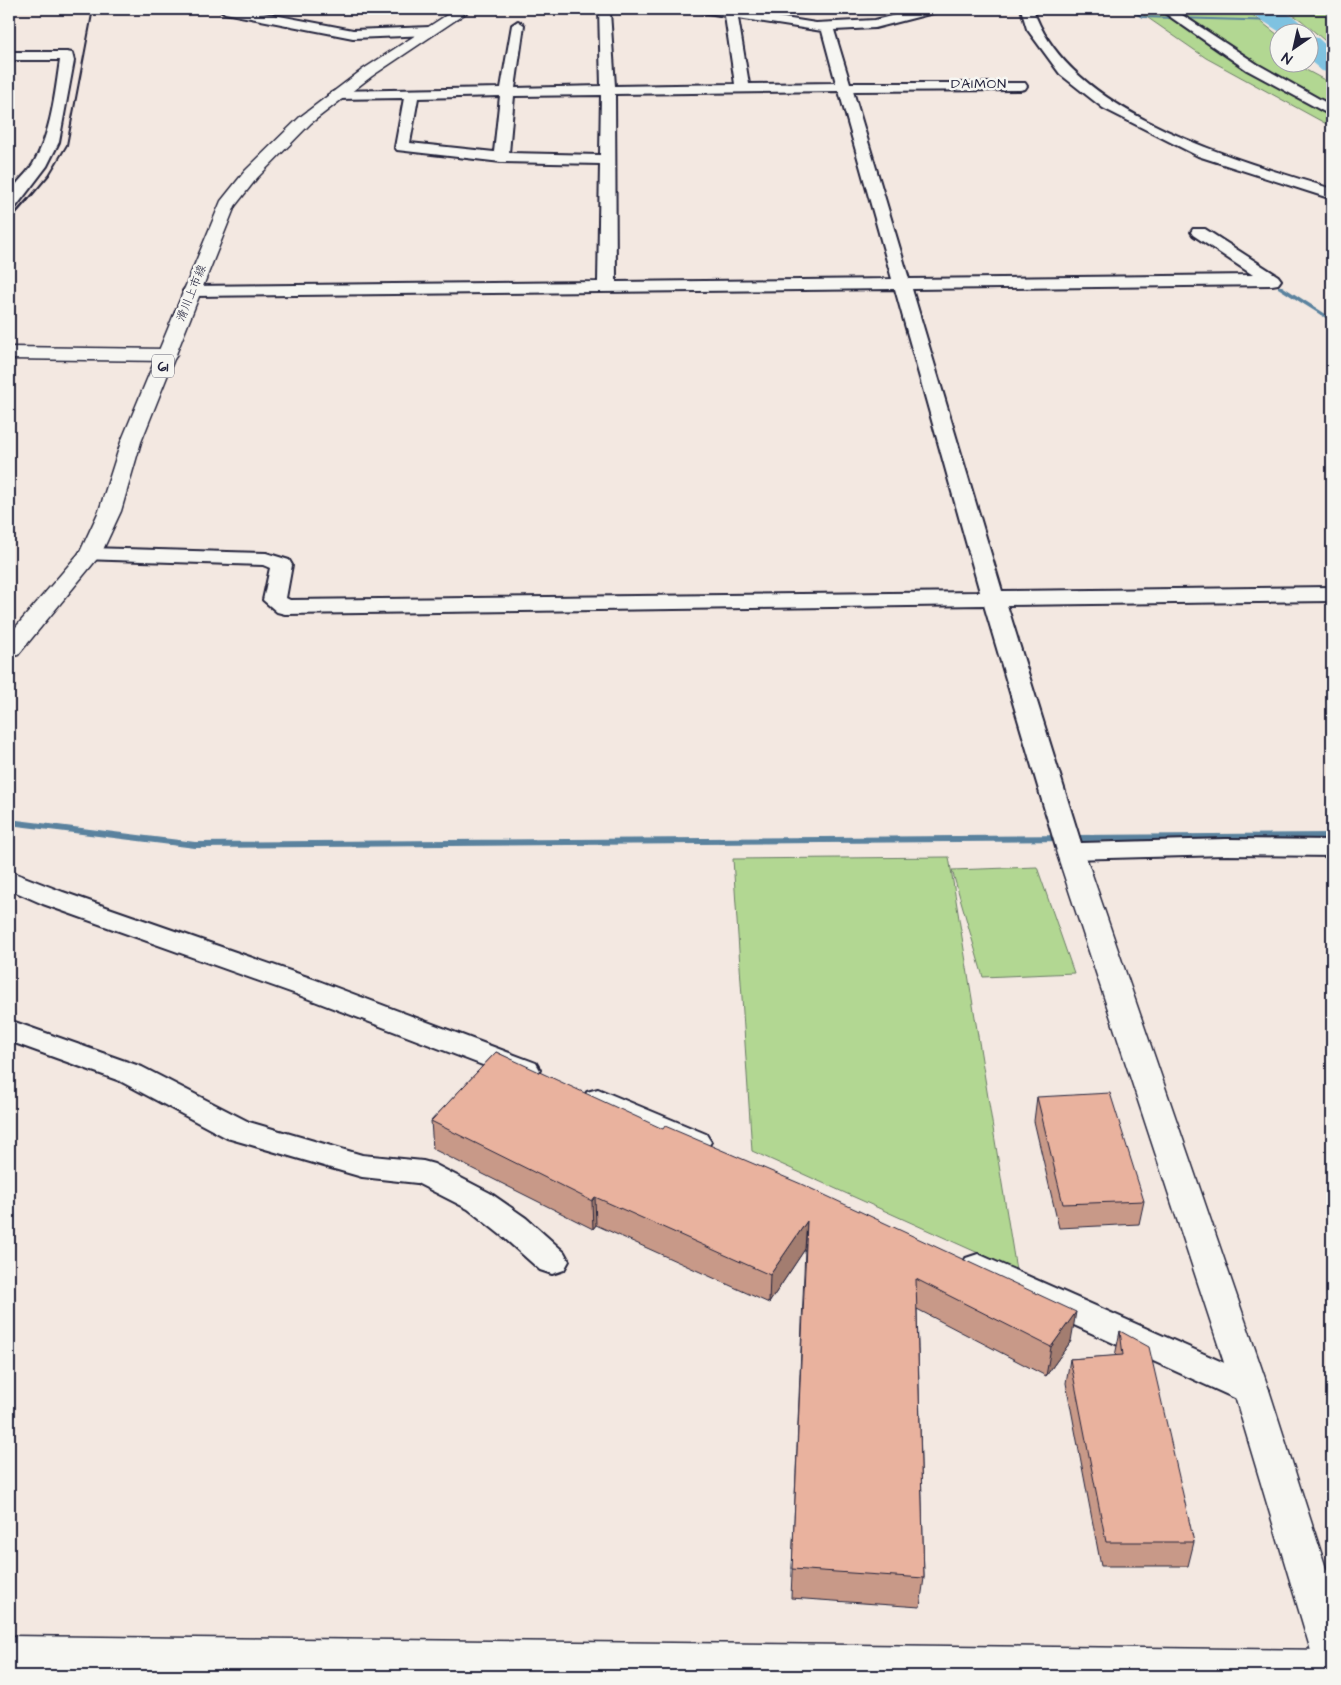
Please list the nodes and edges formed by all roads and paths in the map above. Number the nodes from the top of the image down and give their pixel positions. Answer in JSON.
{"nodes":[{"id":1,"x":225,"y":9,"type":"edge"},
{"id":2,"x":465,"y":9,"type":"edge"},
{"id":3,"x":607,"y":9,"type":"edge"},
{"id":4,"x":706,"y":9,"type":"edge"},
{"id":5,"x":933,"y":9,"type":"edge"},
{"id":6,"x":1027,"y":9,"type":"edge"},
{"id":7,"x":1165,"y":9,"type":"edge"},
{"id":8,"x":735,"y":14,"type":"junction"},
{"id":9,"x":518,"y":25,"type":"dead end"},
{"id":10,"x":826,"y":27,"type":"junction"},
{"id":11,"x":430,"y":31,"type":"junction"},
{"id":12,"x":9,"y":56,"type":"edge"},
{"id":13,"x":1020,"y":86,"type":"dead end"},
{"id":14,"x":743,"y":88,"type":"junction"},
{"id":15,"x":845,"y":88,"type":"junction"},
{"id":16,"x":608,"y":90,"type":"junction"},
{"id":17,"x":507,"y":92,"type":"junction"},
{"id":18,"x":412,"y":94,"type":"junction"},
{"id":19,"x":335,"y":95,"type":"junction"},
{"id":20,"x":1332,"y":112,"type":"edge"},
{"id":21,"x":501,"y":157,"type":"junction"},
{"id":22,"x":608,"y":160,"type":"junction"},
{"id":23,"x":1332,"y":194,"type":"edge"},
{"id":24,"x":9,"y":205,"type":"edge"},
{"id":25,"x":1199,"y":232,"type":"dead end"},
{"id":26,"x":900,"y":284,"type":"junction"},
{"id":27,"x":607,"y":286,"type":"junction"},
{"id":28,"x":192,"y":291,"type":"junction"},
{"id":29,"x":9,"y":353,"type":"edge"},
{"id":30,"x":167,"y":355,"type":"junction"},
{"id":31,"x":90,"y":554,"type":"junction"},
{"id":32,"x":1332,"y":594,"type":"edge"},
{"id":33,"x":993,"y":597,"type":"junction"},
{"id":34,"x":9,"y":650,"type":"edge"},
{"id":35,"x":1332,"y":848,"type":"edge"},
{"id":36,"x":1070,"y":851,"type":"junction"},
{"id":37,"x":9,"y":879,"type":"edge"},
{"id":38,"x":9,"y":1030,"type":"edge"},
{"id":39,"x":718,"y":1152,"type":"edge"},
{"id":40,"x":952,"y":1256,"type":"edge"},
{"id":41,"x":552,"y":1261,"type":"dead end"},
{"id":42,"x":1251,"y":1390,"type":"junction"},
{"id":43,"x":1332,"y":1651,"type":"edge"},
{"id":44,"x":9,"y":1655,"type":"edge"},
{"id":45,"x":1332,"y":1669,"type":"edge"}],
"edges":[{"from":1,"to":11,"type":"street"},
{"from":2,"to":11,"type":"main road","name":"滑川上市線","number":"61"},
{"from":3,"to":16,"type":"street"},
{"from":4,"to":8,"type":"street"},
{"from":5,"to":10,"type":"street"},
{"from":6,"to":23,"type":"street"},
{"from":7,"to":20,"type":"street"},
{"from":8,"to":10,"type":"street"},
{"from":8,"to":14,"type":"street"},
{"from":9,"to":17,"type":"street"},
{"from":10,"to":15,"type":"street"},
{"from":11,"to":19,"type":"main road","name":"滑川上市線","number":"61"},
{"from":12,"to":24,"type":"street"},
{"from":13,"to":15,"type":"street"},
{"from":14,"to":15,"type":"street"},
{"from":14,"to":16,"type":"street"},
{"from":15,"to":26,"type":"street"},
{"from":16,"to":17,"type":"street"},
{"from":16,"to":22,"type":"street"},
{"from":17,"to":18,"type":"street"},
{"from":17,"to":21,"type":"street"},
{"from":18,"to":19,"type":"street"},
{"from":18,"to":21,"type":"street"},
{"from":19,"to":28,"type":"main road","name":"滑川上市線","number":"61"},
{"from":21,"to":22,"type":"street"},
{"from":22,"to":27,"type":"street"},
{"from":25,"to":26,"type":"street"},
{"from":26,"to":27,"type":"street"},
{"from":26,"to":33,"type":"street"},
{"from":27,"to":28,"type":"street"},
{"from":28,"to":30,"type":"main road","name":"滑川上市線","number":"61"},
{"from":29,"to":30,"type":"main road"},
{"from":30,"to":31,"type":"main road","name":"滑川上市線","number":"61"},
{"from":31,"to":33,"type":"street"},
{"from":31,"to":34,"type":"main road","name":"滑川上市線","number":"61"},
{"from":32,"to":33,"type":"street"},
{"from":33,"to":36,"type":"street"},
{"from":35,"to":36,"type":"street"},
{"from":36,"to":42,"type":"main road"},
{"from":37,"to":39,"type":"street"},
{"from":38,"to":41,"type":"street"},
{"from":40,"to":42,"type":"street"},
{"from":42,"to":43,"type":"main road"},
{"from":44,"to":45,"type":"main road"}]}
